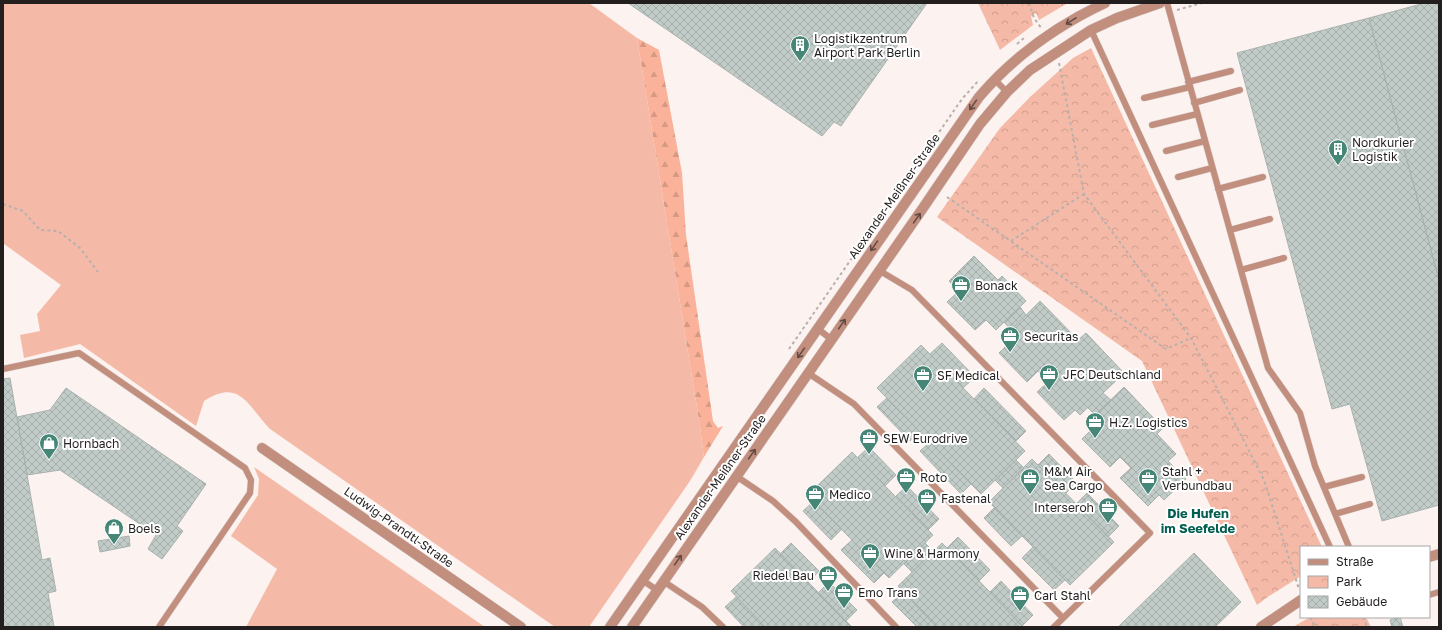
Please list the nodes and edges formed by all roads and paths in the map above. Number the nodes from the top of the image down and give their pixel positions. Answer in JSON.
{"nodes":[{"id":1,"x":1029,"y":3,"type":"edge"},
{"id":2,"x":1105,"y":3,"type":"edge"},
{"id":3,"x":1160,"y":3,"type":"edge"},
{"id":4,"x":1166,"y":3,"type":"edge"},
{"id":5,"x":1033,"y":15,"type":"dead end"},
{"id":6,"x":1091,"y":30,"type":"junction"},
{"id":7,"x":1230,"y":71,"type":"dead end"},
{"id":8,"x":1063,"y":77,"type":"dead end"},
{"id":9,"x":994,"y":79,"type":"junction"},
{"id":10,"x":1189,"y":85,"type":"junction"},
{"id":11,"x":1240,"y":90,"type":"dead end"},
{"id":12,"x":1007,"y":92,"type":"junction"},
{"id":13,"x":1144,"y":98,"type":"dead end"},
{"id":14,"x":1194,"y":103,"type":"junction"},
{"id":15,"x":1197,"y":114,"type":"junction"},
{"id":16,"x":1152,"y":125,"type":"dead end"},
{"id":17,"x":1205,"y":141,"type":"junction"},
{"id":18,"x":1166,"y":151,"type":"dead end"},
{"id":19,"x":1212,"y":168,"type":"junction"},
{"id":20,"x":1178,"y":177,"type":"dead end"},
{"id":21,"x":1263,"y":177,"type":"dead end"},
{"id":22,"x":1218,"y":189,"type":"junction"},
{"id":23,"x":1084,"y":194,"type":"junction"},
{"id":24,"x":948,"y":197,"type":"dead end"},
{"id":25,"x":3,"y":204,"type":"edge"},
{"id":26,"x":1270,"y":219,"type":"dead end"},
{"id":27,"x":1230,"y":230,"type":"junction"},
{"id":28,"x":1011,"y":241,"type":"junction"},
{"id":29,"x":1284,"y":258,"type":"dead end"},
{"id":30,"x":880,"y":270,"type":"junction"},
{"id":31,"x":1241,"y":270,"type":"junction"},
{"id":32,"x":98,"y":272,"type":"dead end"},
{"id":33,"x":818,"y":329,"type":"junction"},
{"id":34,"x":1191,"y":338,"type":"junction"},
{"id":35,"x":831,"y":339,"type":"junction"},
{"id":36,"x":3,"y":369,"type":"edge"},
{"id":37,"x":808,"y":373,"type":"junction"},
{"id":38,"x":262,"y":448,"type":"dead end"},
{"id":39,"x":736,"y":476,"type":"junction"},
{"id":40,"x":1362,"y":477,"type":"dead end"},
{"id":41,"x":1324,"y":487,"type":"junction"},
{"id":42,"x":1370,"y":504,"type":"dead end"},
{"id":43,"x":1335,"y":514,"type":"junction"},
{"id":44,"x":1330,"y":546,"type":"edge"},
{"id":45,"x":1349,"y":546,"type":"edge"},
{"id":46,"x":642,"y":580,"type":"junction"},
{"id":47,"x":663,"y":581,"type":"junction"},
{"id":48,"x":657,"y":590,"type":"junction"},
{"id":49,"x":1300,"y":595,"type":"edge"},
{"id":50,"x":1063,"y":618,"type":"junction"},
{"id":51,"x":1310,"y":618,"type":"edge"},
{"id":52,"x":159,"y":627,"type":"edge"},
{"id":53,"x":522,"y":627,"type":"edge"},
{"id":54,"x":610,"y":627,"type":"edge"},
{"id":55,"x":632,"y":627,"type":"edge"},
{"id":56,"x":723,"y":627,"type":"edge"},
{"id":57,"x":896,"y":627,"type":"edge"},
{"id":58,"x":1054,"y":627,"type":"edge"},
{"id":59,"x":1261,"y":627,"type":"edge"},
{"id":60,"x":1315,"y":627,"type":"edge"}],
"edges":[{"from":1,"to":5,"type":"path"},
{"from":2,"to":9,"type":"street","name":"Alexander-Meißner-Straße","one_way":true},
{"from":3,"to":6,"type":"street","name":"Alexander-Meißner-Straße"},
{"from":4,"to":10,"type":"lane"},
{"from":6,"to":12,"type":"street","name":"Alexander-Meißner-Straße"},
{"from":6,"to":44,"type":"lane"},
{"from":7,"to":10,"type":"lane"},
{"from":8,"to":23,"type":"path"},
{"from":9,"to":12,"type":"lane"},
{"from":9,"to":33,"type":"street","name":"Alexander-Meißner-Straße","one_way":true},
{"from":10,"to":13,"type":"lane"},
{"from":10,"to":14,"type":"lane"},
{"from":11,"to":14,"type":"lane"},
{"from":30,"to":12,"type":"street","name":"Alexander-Meißner-Straße","one_way":true},
{"from":14,"to":15,"type":"lane"},
{"from":15,"to":16,"type":"lane"},
{"from":15,"to":17,"type":"lane"},
{"from":17,"to":18,"type":"lane"},
{"from":17,"to":19,"type":"lane"},
{"from":19,"to":20,"type":"lane"},
{"from":19,"to":22,"type":"lane"},
{"from":21,"to":22,"type":"lane"},
{"from":22,"to":27,"type":"lane"},
{"from":23,"to":28,"type":"path"},
{"from":23,"to":34,"type":"path"},
{"from":24,"to":28,"type":"path"},
{"from":25,"to":32,"type":"path"},
{"from":26,"to":27,"type":"lane"},
{"from":27,"to":31,"type":"lane"},
{"from":28,"to":34,"type":"path"},
{"from":29,"to":31,"type":"lane"},
{"from":35,"to":30,"type":"street","name":"Alexander-Meißner-Straße","one_way":true},
{"from":30,"to":50,"type":"lane"},
{"from":31,"to":41,"type":"lane"},
{"from":33,"to":35,"type":"lane"},
{"from":33,"to":46,"type":"street","name":"Alexander-Meißner-Straße","one_way":true},
{"from":34,"to":49,"type":"path"},
{"from":35,"to":37,"type":"street","name":"Alexander-Meißner-Straße"},
{"from":36,"to":52,"type":"lane"},
{"from":39,"to":37,"type":"street","name":"Alexander-Meißner-Straße","one_way":true},
{"from":37,"to":50,"type":"lane"},
{"from":38,"to":53,"type":"street","name":"Ludwig-Prandtl-Straße"},
{"from":47,"to":39,"type":"street","name":"Alexander-Meißner-Straße","one_way":true},
{"from":39,"to":57,"type":"lane"},
{"from":40,"to":41,"type":"lane"},
{"from":41,"to":43,"type":"lane"},
{"from":42,"to":43,"type":"lane"},
{"from":43,"to":45,"type":"lane"},
{"from":46,"to":48,"type":"lane"},
{"from":46,"to":54,"type":"street","name":"Alexander-Meißner-Straße"},
{"from":47,"to":48,"type":"street","name":"Alexander-Meißner-Straße"},
{"from":47,"to":56,"type":"lane"},
{"from":48,"to":55,"type":"street","name":"Alexander-Meißner-Straße"},
{"from":49,"to":59,"type":"street"},
{"from":50,"to":58,"type":"lane"},
{"from":51,"to":60,"type":"path"}]}
